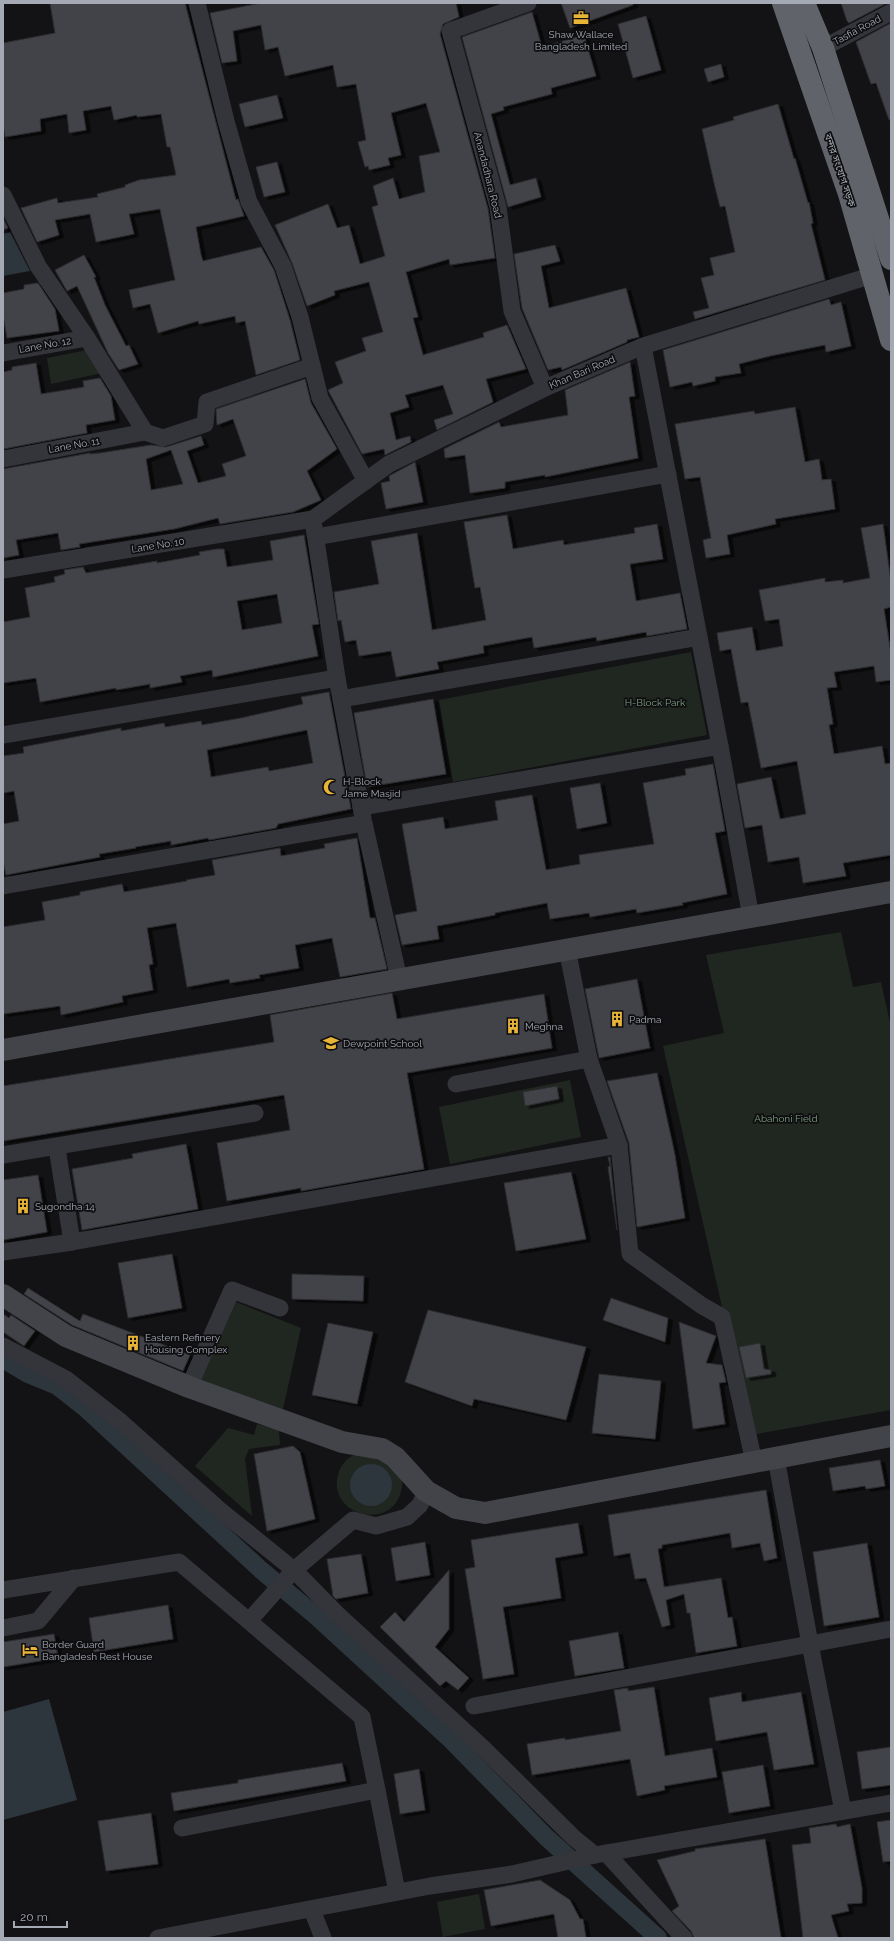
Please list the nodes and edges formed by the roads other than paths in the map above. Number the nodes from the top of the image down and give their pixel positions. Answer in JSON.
{"nodes":[{"id":1,"x":197,"y":3,"type":"edge"},
{"id":2,"x":528,"y":3,"type":"edge"},
{"id":3,"x":783,"y":3,"type":"edge"},
{"id":4,"x":804,"y":3,"type":"edge"},
{"id":5,"x":891,"y":12,"type":"edge"},
{"id":6,"x":823,"y":48,"type":"junction"},
{"id":7,"x":3,"y":195,"type":"edge"},
{"id":8,"x":891,"y":259,"type":"edge"},
{"id":9,"x":873,"y":275,"type":"junction"},
{"id":10,"x":87,"y":338,"type":"junction"},
{"id":11,"x":891,"y":340,"type":"edge"},
{"id":12,"x":643,"y":346,"type":"junction"},
{"id":13,"x":3,"y":353,"type":"edge"},
{"id":14,"x":312,"y":366,"type":"junction"},
{"id":15,"x":545,"y":388,"type":"junction"},
{"id":16,"x":145,"y":432,"type":"junction"},
{"id":17,"x":3,"y":458,"type":"edge"},
{"id":18,"x":668,"y":474,"type":"junction"},
{"id":19,"x":366,"y":481,"type":"junction"},
{"id":20,"x":313,"y":519,"type":"junction"},
{"id":21,"x":316,"y":537,"type":"junction"},
{"id":22,"x":3,"y":570,"type":"edge"},
{"id":23,"x":699,"y":637,"type":"junction"},
{"id":24,"x":337,"y":678,"type":"junction"},
{"id":25,"x":341,"y":699,"type":"junction"},
{"id":26,"x":3,"y":735,"type":"edge"},
{"id":27,"x":720,"y":746,"type":"junction"},
{"id":28,"x":362,"y":815,"type":"junction"},
{"id":29,"x":3,"y":886,"type":"edge"},
{"id":30,"x":891,"y":892,"type":"edge"},
{"id":31,"x":751,"y":916,"type":"junction"},
{"id":32,"x":567,"y":949,"type":"junction"},
{"id":33,"x":399,"y":979,"type":"junction"},
{"id":34,"x":3,"y":1050,"type":"edge"},
{"id":35,"x":589,"y":1059,"type":"junction"},
{"id":36,"x":456,"y":1084,"type":"dead end"},
{"id":37,"x":255,"y":1113,"type":"dead end"},
{"id":38,"x":619,"y":1145,"type":"junction"},
{"id":39,"x":57,"y":1148,"type":"junction"},
{"id":40,"x":3,"y":1155,"type":"edge"},
{"id":41,"x":72,"y":1242,"type":"junction"},
{"id":42,"x":3,"y":1252,"type":"edge"},
{"id":43,"x":3,"y":1295,"type":"edge"},
{"id":44,"x":280,"y":1308,"type":"dead end"},
{"id":45,"x":3,"y":1346,"type":"edge"},
{"id":46,"x":189,"y":1387,"type":"junction"},
{"id":47,"x":891,"y":1436,"type":"edge"},
{"id":48,"x":776,"y":1458,"type":"junction"},
{"id":49,"x":754,"y":1462,"type":"junction"},
{"id":50,"x":426,"y":1491,"type":"junction"},
{"id":51,"x":294,"y":1570,"type":"junction"},
{"id":52,"x":74,"y":1578,"type":"junction"},
{"id":53,"x":3,"y":1590,"type":"edge"},
{"id":54,"x":249,"y":1621,"type":"junction"},
{"id":55,"x":3,"y":1628,"type":"edge"},
{"id":56,"x":891,"y":1629,"type":"edge"},
{"id":57,"x":810,"y":1644,"type":"junction"},
{"id":58,"x":474,"y":1706,"type":"dead end"},
{"id":59,"x":377,"y":1790,"type":"junction"},
{"id":60,"x":891,"y":1803,"type":"edge"},
{"id":61,"x":843,"y":1811,"type":"junction"},
{"id":62,"x":182,"y":1828,"type":"dead end"},
{"id":63,"x":600,"y":1854,"type":"junction"},
{"id":64,"x":397,"y":1892,"type":"junction"},
{"id":65,"x":312,"y":1910,"type":"junction"},
{"id":66,"x":158,"y":1938,"type":"edge"},
{"id":67,"x":323,"y":1938,"type":"edge"},
{"id":68,"x":684,"y":1938,"type":"edge"}],
"edges":[{"from":1,"to":14,"type":"street"},
{"from":2,"to":15,"type":"street","name":"Anandadhara Road"},
{"from":3,"to":9,"type":"highway","name":"বন্দর সংযোগ সড়ক"},
{"from":4,"to":6,"type":"highway","name":"বন্দর সংযোগ সড়ক"},
{"from":5,"to":6,"type":"street","name":"Tasfia Road"},
{"from":6,"to":8,"type":"highway","name":"বন্দর সংযোগ সড়ক"},
{"from":7,"to":10,"type":"street"},
{"from":9,"to":11,"type":"highway","name":"বন্দর সংযোগ সড়ক"},
{"from":9,"to":12,"type":"street","name":"Khan Bari Road"},
{"from":10,"to":13,"type":"street","name":"Lane No. 12"},
{"from":10,"to":16,"type":"street"},
{"from":12,"to":15,"type":"street","name":"Khan Bari Road"},
{"from":12,"to":18,"type":"street"},
{"from":14,"to":16,"type":"street"},
{"from":14,"to":19,"type":"street"},
{"from":15,"to":19,"type":"street","name":"Khan Bari Road"},
{"from":16,"to":17,"type":"street","name":"Lane No. 11"},
{"from":18,"to":21,"type":"street"},
{"from":18,"to":23,"type":"street"},
{"from":19,"to":20,"type":"street","name":"Khan Bari Road"},
{"from":20,"to":21,"type":"street"},
{"from":20,"to":22,"type":"street","name":"Lane No. 10"},
{"from":21,"to":24,"type":"street"},
{"from":23,"to":25,"type":"street"},
{"from":23,"to":27,"type":"street"},
{"from":24,"to":25,"type":"street"},
{"from":24,"to":26,"type":"street"},
{"from":25,"to":28,"type":"street"},
{"from":27,"to":28,"type":"street"},
{"from":27,"to":31,"type":"street"},
{"from":28,"to":29,"type":"street"},
{"from":28,"to":33,"type":"street"},
{"from":30,"to":31,"type":"street"},
{"from":31,"to":32,"type":"street"},
{"from":32,"to":33,"type":"street"},
{"from":32,"to":35,"type":"street"},
{"from":33,"to":34,"type":"street"},
{"from":35,"to":36,"type":"street"},
{"from":35,"to":38,"type":"street"},
{"from":37,"to":39,"type":"street"},
{"from":38,"to":41,"type":"street"},
{"from":38,"to":49,"type":"street"},
{"from":39,"to":40,"type":"street"},
{"from":39,"to":41,"type":"street"},
{"from":41,"to":42,"type":"street"},
{"from":43,"to":46,"type":"street"},
{"from":44,"to":46,"type":"street"},
{"from":45,"to":51,"type":"street"},
{"from":46,"to":50,"type":"street"},
{"from":47,"to":48,"type":"street"},
{"from":48,"to":49,"type":"street"},
{"from":48,"to":57,"type":"street"},
{"from":49,"to":50,"type":"street"},
{"from":50,"to":51,"type":"street"},
{"from":51,"to":54,"type":"street"},
{"from":51,"to":63,"type":"street"},
{"from":52,"to":53,"type":"street"},
{"from":52,"to":54,"type":"street"},
{"from":52,"to":55,"type":"street"},
{"from":54,"to":59,"type":"street"},
{"from":56,"to":57,"type":"street"},
{"from":57,"to":58,"type":"street"},
{"from":57,"to":61,"type":"street"},
{"from":59,"to":62,"type":"street"},
{"from":59,"to":64,"type":"street"},
{"from":60,"to":61,"type":"street"},
{"from":61,"to":63,"type":"street"},
{"from":63,"to":64,"type":"street"},
{"from":63,"to":68,"type":"street"},
{"from":64,"to":65,"type":"street"},
{"from":65,"to":66,"type":"street"},
{"from":65,"to":67,"type":"street"}]}
